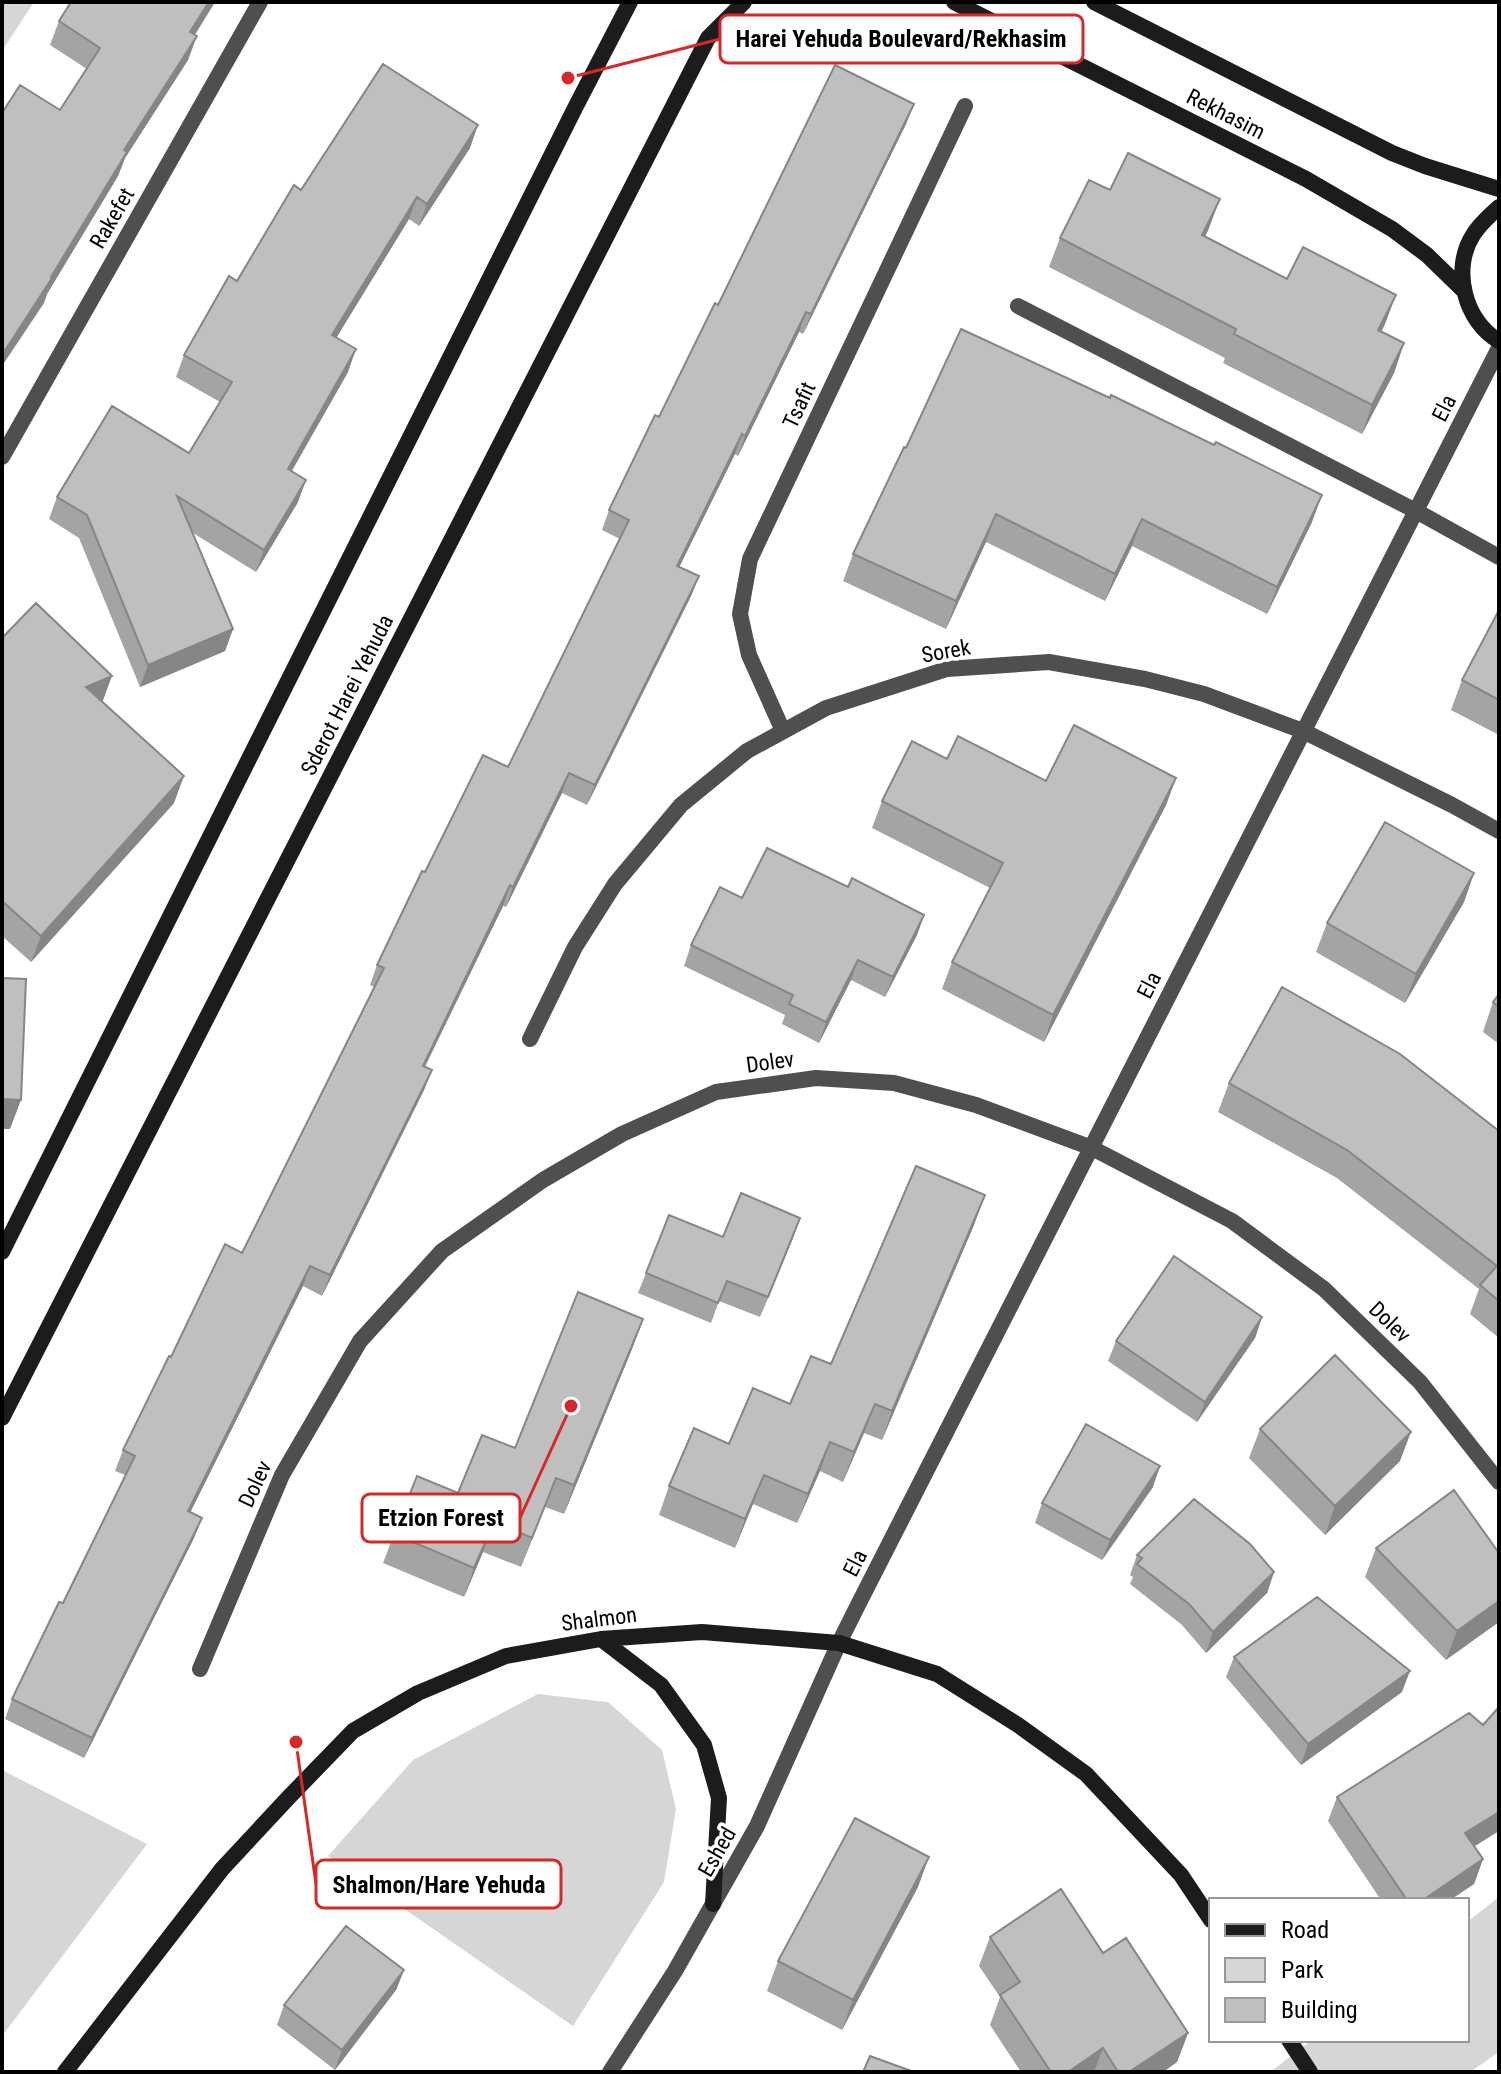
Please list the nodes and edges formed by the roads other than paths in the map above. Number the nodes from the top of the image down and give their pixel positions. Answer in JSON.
{"nodes":[{"id":1,"x":260,"y":2,"type":"edge"},
{"id":2,"x":630,"y":2,"type":"edge"},
{"id":3,"x":744,"y":2,"type":"edge"},
{"id":4,"x":954,"y":2,"type":"edge"},
{"id":5,"x":1094,"y":2,"type":"edge"},
{"id":6,"x":965,"y":106,"type":"dead end"},
{"id":7,"x":1499,"y":189,"type":"edge"},
{"id":8,"x":1499,"y":207,"type":"edge"},
{"id":9,"x":1463,"y":290,"type":"junction"},
{"id":10,"x":1018,"y":306,"type":"dead end"},
{"id":11,"x":1499,"y":341,"type":"edge"},
{"id":12,"x":1499,"y":348,"type":"edge"},
{"id":13,"x":2,"y":457,"type":"edge"},
{"id":14,"x":1416,"y":511,"type":"junction"},
{"id":15,"x":1499,"y":557,"type":"edge"},
{"id":16,"x":783,"y":731,"type":"junction"},
{"id":17,"x":1303,"y":731,"type":"junction"},
{"id":18,"x":1499,"y":831,"type":"edge"},
{"id":19,"x":530,"y":1039,"type":"dead end"},
{"id":20,"x":1092,"y":1148,"type":"junction"},
{"id":21,"x":2,"y":1252,"type":"edge"},
{"id":22,"x":2,"y":1418,"type":"edge"},
{"id":23,"x":1499,"y":1482,"type":"edge"},
{"id":24,"x":601,"y":1639,"type":"junction"},
{"id":25,"x":839,"y":1643,"type":"junction"},
{"id":26,"x":200,"y":1669,"type":"dead end"},
{"id":27,"x":713,"y":1904,"type":"junction"},
{"id":28,"x":1209,"y":1917,"type":"edge"},
{"id":29,"x":1290,"y":2042,"type":"edge"},
{"id":30,"x":65,"y":2072,"type":"edge"},
{"id":31,"x":610,"y":2072,"type":"edge"},
{"id":32,"x":1310,"y":2072,"type":"edge"}],
"edges":[{"from":1,"to":13,"type":"street","name":"Rakefet"},
{"from":2,"to":21,"type":"street"},
{"from":3,"to":22,"type":"street","name":"Sderot Harei Yehuda"},
{"from":4,"to":9,"type":"street","name":"Rekhasim"},
{"from":5,"to":7,"type":"street","name":"Rekhasim"},
{"from":6,"to":16,"type":"street","name":"Tsafit"},
{"from":8,"to":9,"type":"street"},
{"from":9,"to":11,"type":"street"},
{"from":10,"to":14,"type":"street"},
{"from":12,"to":14,"type":"street","name":"Ela"},
{"from":14,"to":15,"type":"street"},
{"from":14,"to":17,"type":"street","name":"Ela"},
{"from":16,"to":17,"type":"street","name":"Sorek"},
{"from":16,"to":19,"type":"street","name":"Sorek"},
{"from":17,"to":18,"type":"street","name":"Sorek"},
{"from":17,"to":20,"type":"street","name":"Ela"},
{"from":20,"to":23,"type":"street","name":"Dolev"},
{"from":20,"to":25,"type":"street","name":"Ela"},
{"from":20,"to":26,"type":"street","name":"Dolev"},
{"from":24,"to":25,"type":"street","name":"Shalmon"},
{"from":24,"to":27,"type":"street"},
{"from":24,"to":30,"type":"street","name":"Shalmon"},
{"from":25,"to":27,"type":"street","name":"Eshed"},
{"from":25,"to":28,"type":"street","name":"Shalmon"},
{"from":27,"to":31,"type":"street","name":"Eshed"},
{"from":29,"to":32,"type":"street"}]}
